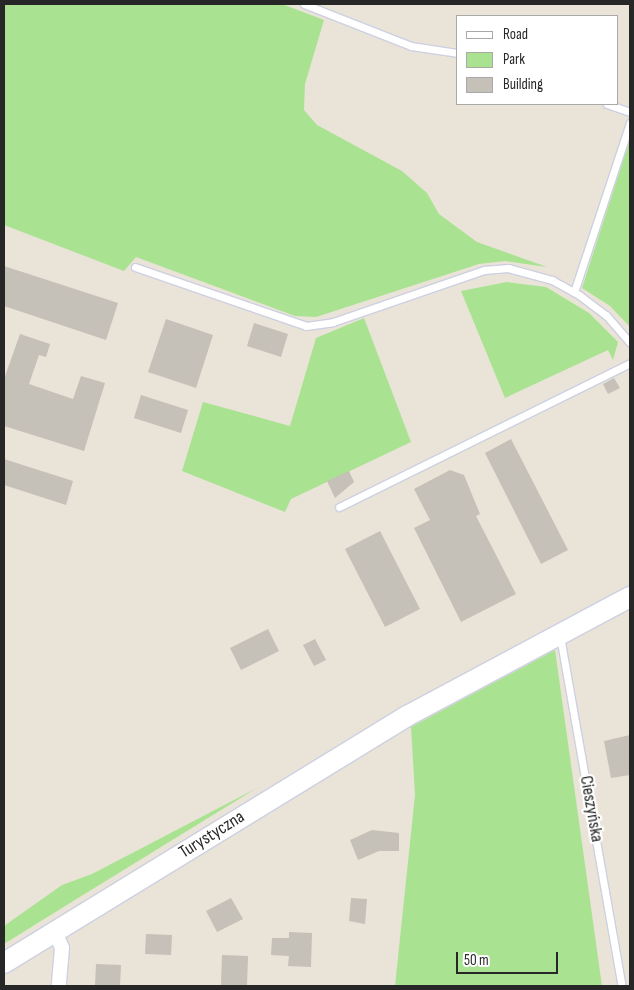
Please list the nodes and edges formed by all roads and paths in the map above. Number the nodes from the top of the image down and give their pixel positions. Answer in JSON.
{"nodes":[{"id":1,"x":304,"y":4,"type":"edge"},
{"id":2,"x":456,"y":53,"type":"edge"},
{"id":3,"x":610,"y":105,"type":"edge"},
{"id":4,"x":630,"y":112,"type":"edge"},
{"id":5,"x":630,"y":123,"type":"edge"},
{"id":6,"x":135,"y":267,"type":"dead end"},
{"id":7,"x":574,"y":292,"type":"junction"},
{"id":8,"x":630,"y":343,"type":"edge"},
{"id":9,"x":630,"y":363,"type":"edge"},
{"id":10,"x":339,"y":507,"type":"dead end"},
{"id":11,"x":630,"y":597,"type":"edge"},
{"id":12,"x":559,"y":633,"type":"junction"},
{"id":13,"x":55,"y":932,"type":"junction"},
{"id":14,"x":4,"y":963,"type":"edge"},
{"id":15,"x":59,"y":986,"type":"edge"},
{"id":16,"x":622,"y":986,"type":"edge"}],
"edges":[{"from":1,"to":2,"type":"lane"},
{"from":3,"to":4,"type":"lane"},
{"from":5,"to":7,"type":"lane"},
{"from":6,"to":7,"type":"lane"},
{"from":7,"to":8,"type":"lane"},
{"from":9,"to":10,"type":"lane"},
{"from":11,"to":12,"type":"main road"},
{"from":12,"to":13,"type":"main road","name":"Turystyczna"},
{"from":12,"to":16,"type":"lane","name":"Cieszyńska"},
{"from":13,"to":14,"type":"main road","name":"Turystyczna"},
{"from":13,"to":15,"type":"street"}]}
